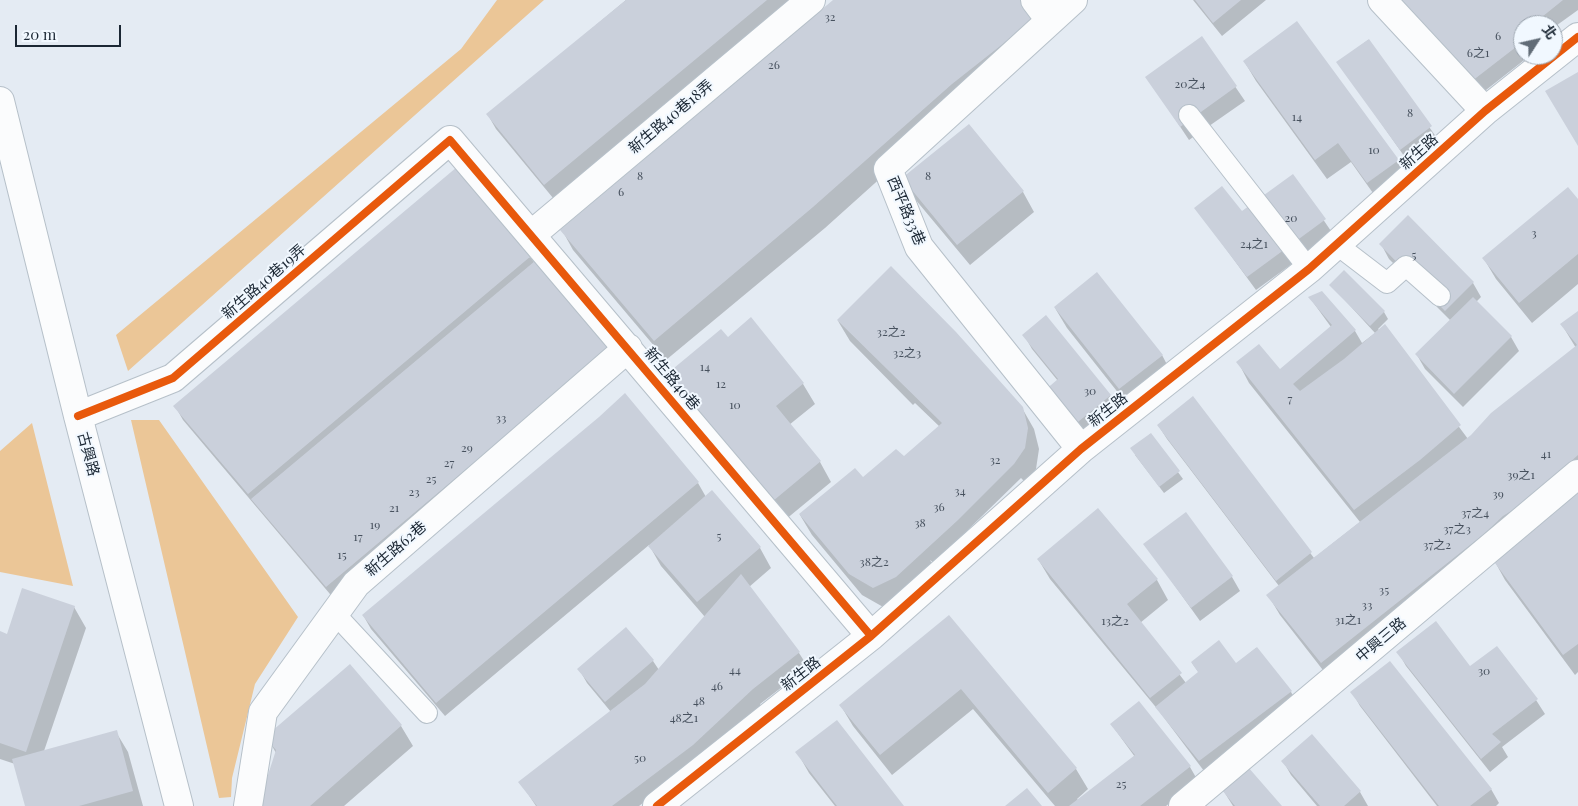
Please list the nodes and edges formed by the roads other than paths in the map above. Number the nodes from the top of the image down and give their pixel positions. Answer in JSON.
{"nodes":[{"id":1,"x":811,"y":0,"type":"edge"},
{"id":2,"x":1074,"y":0,"type":"edge"},
{"id":3,"x":1382,"y":0,"type":"edge"},
{"id":4,"x":1043,"y":10,"type":"edge"},
{"id":5,"x":1578,"y":37,"type":"edge"},
{"id":6,"x":0,"y":101,"type":"edge"},
{"id":7,"x":1485,"y":110,"type":"junction"},
{"id":8,"x":1189,"y":115,"type":"dead end"},
{"id":9,"x":450,"y":140,"type":"joint"},
{"id":10,"x":531,"y":235,"type":"junction"},
{"id":11,"x":1336,"y":244,"type":"junction"},
{"id":12,"x":1309,"y":269,"type":"junction"},
{"id":13,"x":1440,"y":296,"type":"dead end"},
{"id":14,"x":628,"y":348,"type":"junction"},
{"id":15,"x":78,"y":416,"type":"junction"},
{"id":16,"x":1081,"y":449,"type":"junction"},
{"id":17,"x":1578,"y":474,"type":"edge"},
{"id":18,"x":336,"y":615,"type":"junction"},
{"id":19,"x":871,"y":636,"type":"junction"},
{"id":20,"x":428,"y":713,"type":"dead end"},
{"id":21,"x":180,"y":806,"type":"edge"},
{"id":22,"x":248,"y":806,"type":"edge"},
{"id":23,"x":657,"y":806,"type":"edge"},
{"id":24,"x":1184,"y":806,"type":"edge"}],
"edges":[{"from":1,"to":10,"type":"street","name":"新生路40巷18弄"},
{"from":2,"to":4,"type":"street","name":"西平路33巷"},
{"from":3,"to":7,"type":"street"},
{"from":4,"to":16,"type":"street","name":"西平路33巷"},
{"from":5,"to":7,"type":"street","name":"新生路"},
{"from":6,"to":15,"type":"street","name":"古興路"},
{"from":7,"to":11,"type":"street","name":"新生路"},
{"from":8,"to":12,"type":"lane"},
{"from":9,"to":10,"type":"street","name":"新生路40巷"},
{"from":9,"to":15,"type":"street","name":"新生路40巷19弄"},
{"from":10,"to":14,"type":"street","name":"新生路40巷"},
{"from":11,"to":12,"type":"street","name":"新生路"},
{"from":11,"to":13,"type":"lane"},
{"from":12,"to":16,"type":"street","name":"新生路"},
{"from":14,"to":18,"type":"street","name":"新生路62巷"},
{"from":14,"to":19,"type":"street","name":"新生路40巷"},
{"from":15,"to":21,"type":"street","name":"古興路"},
{"from":16,"to":19,"type":"street","name":"新生路"},
{"from":17,"to":24,"type":"street","name":"中興三路"},
{"from":18,"to":20,"type":"lane"},
{"from":18,"to":22,"type":"street","name":"新生路62巷"},
{"from":19,"to":23,"type":"street","name":"新生路"}]}
